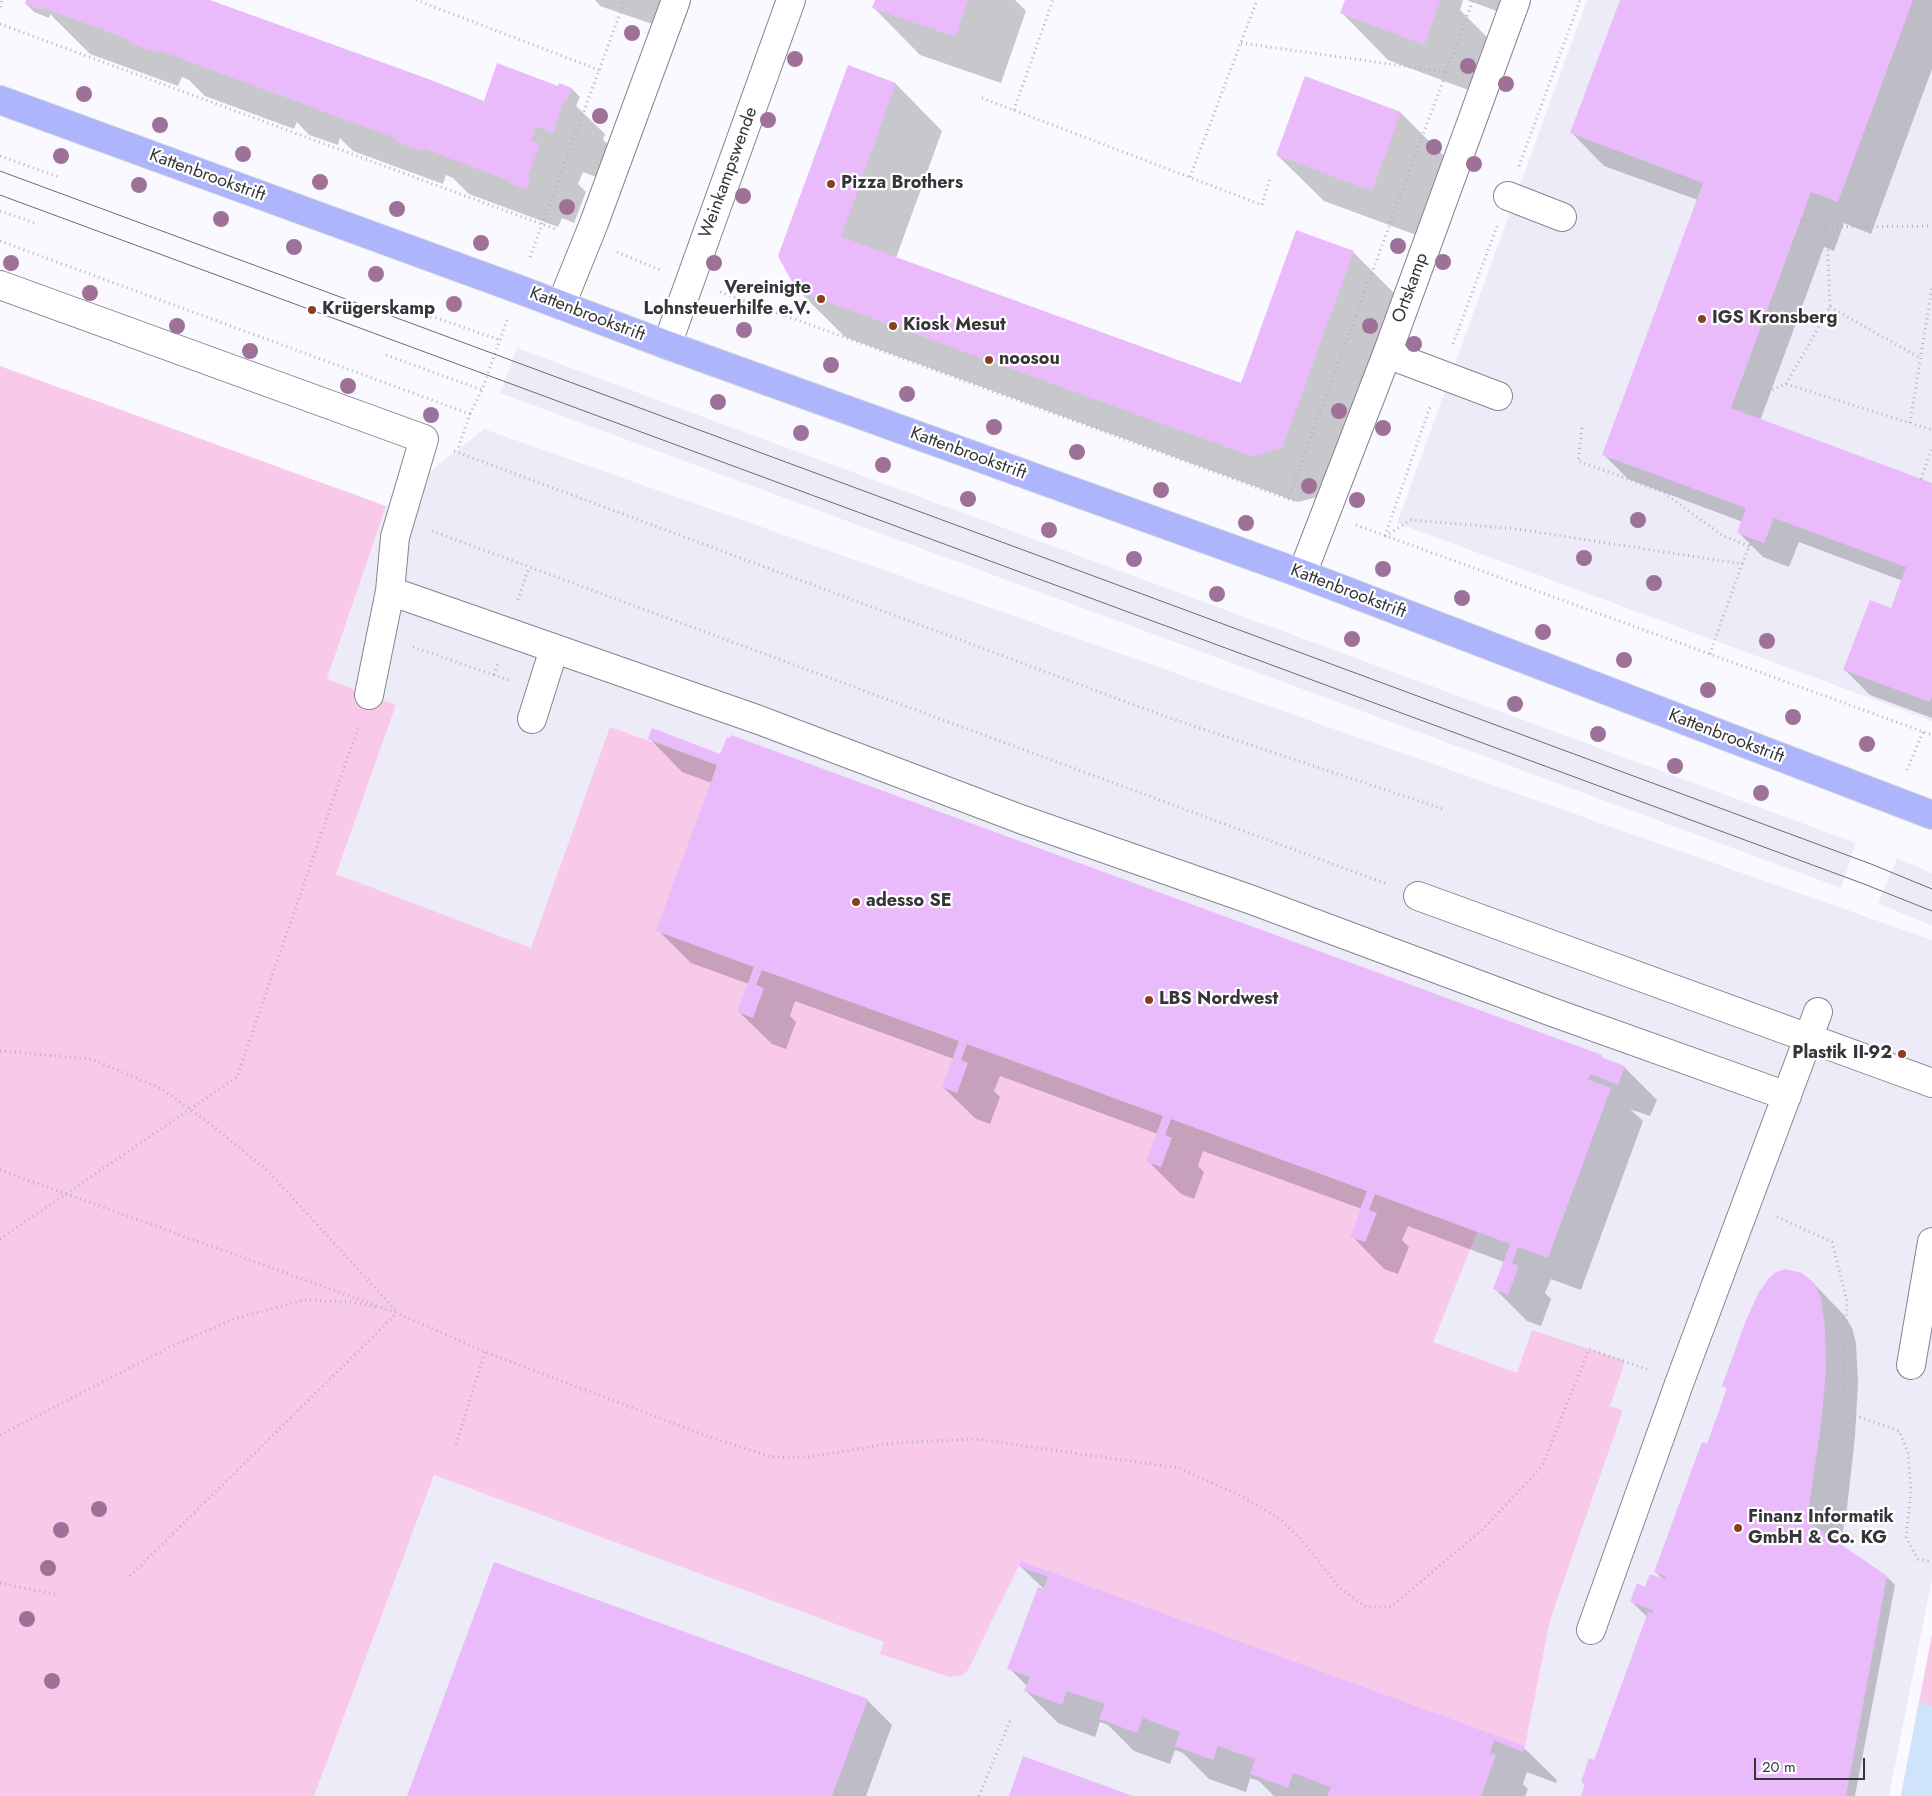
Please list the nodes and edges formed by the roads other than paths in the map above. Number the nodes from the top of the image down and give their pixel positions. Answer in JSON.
{"nodes":[{"id":1,"x":676,"y":0,"type":"edge"},
{"id":2,"x":791,"y":0,"type":"edge"},
{"id":3,"x":1516,"y":0,"type":"edge"},
{"id":4,"x":0,"y":100,"type":"edge"},
{"id":5,"x":1508,"y":196,"type":"road end"},
{"id":6,"x":1562,"y":217,"type":"dead end"},
{"id":7,"x":0,"y":285,"type":"edge"},
{"id":8,"x":561,"y":305,"type":"junction"},
{"id":9,"x":667,"y":346,"type":"junction"},
{"id":10,"x":1387,"y":354,"type":"junction"},
{"id":11,"x":1498,"y":396,"type":"dead end"},
{"id":12,"x":1302,"y":574,"type":"junction"},
{"id":13,"x":390,"y":591,"type":"junction"},
{"id":14,"x":554,"y":649,"type":"junction"},
{"id":15,"x":370,"y":695,"type":"road end"},
{"id":16,"x":532,"y":719,"type":"dead end"},
{"id":17,"x":1932,"y":815,"type":"edge"},
{"id":18,"x":1418,"y":896,"type":"road end"},
{"id":19,"x":1814,"y":1025,"type":"junction"},
{"id":20,"x":1932,"y":1083,"type":"edge"},
{"id":21,"x":1787,"y":1096,"type":"junction"},
{"id":22,"x":1932,"y":1242,"type":"edge"},
{"id":23,"x":1911,"y":1366,"type":"dead end"},
{"id":24,"x":1592,"y":1630,"type":"dead end"}],
"edges":[{"from":1,"to":8,"type":"street"},
{"from":2,"to":9,"type":"street","name":"Weinkampswende"},
{"from":3,"to":10,"type":"street","name":"Ortskamp"},
{"from":4,"to":8,"type":"main road","name":"Kattenbrookstrift"},
{"from":5,"to":6,"type":"street"},
{"from":7,"to":13,"type":"street"},
{"from":8,"to":9,"type":"main road","name":"Kattenbrookstrift"},
{"from":9,"to":12,"type":"main road","name":"Kattenbrookstrift"},
{"from":10,"to":11,"type":"street"},
{"from":10,"to":12,"type":"street","name":"Ortskamp"},
{"from":12,"to":17,"type":"main road","name":"Kattenbrookstrift"},
{"from":13,"to":14,"type":"street"},
{"from":13,"to":15,"type":"street"},
{"from":14,"to":16,"type":"street"},
{"from":14,"to":21,"type":"street"},
{"from":18,"to":19,"type":"street"},
{"from":19,"to":20,"type":"street"},
{"from":19,"to":21,"type":"street"},
{"from":21,"to":24,"type":"street"},
{"from":22,"to":23,"type":"street"}]}
